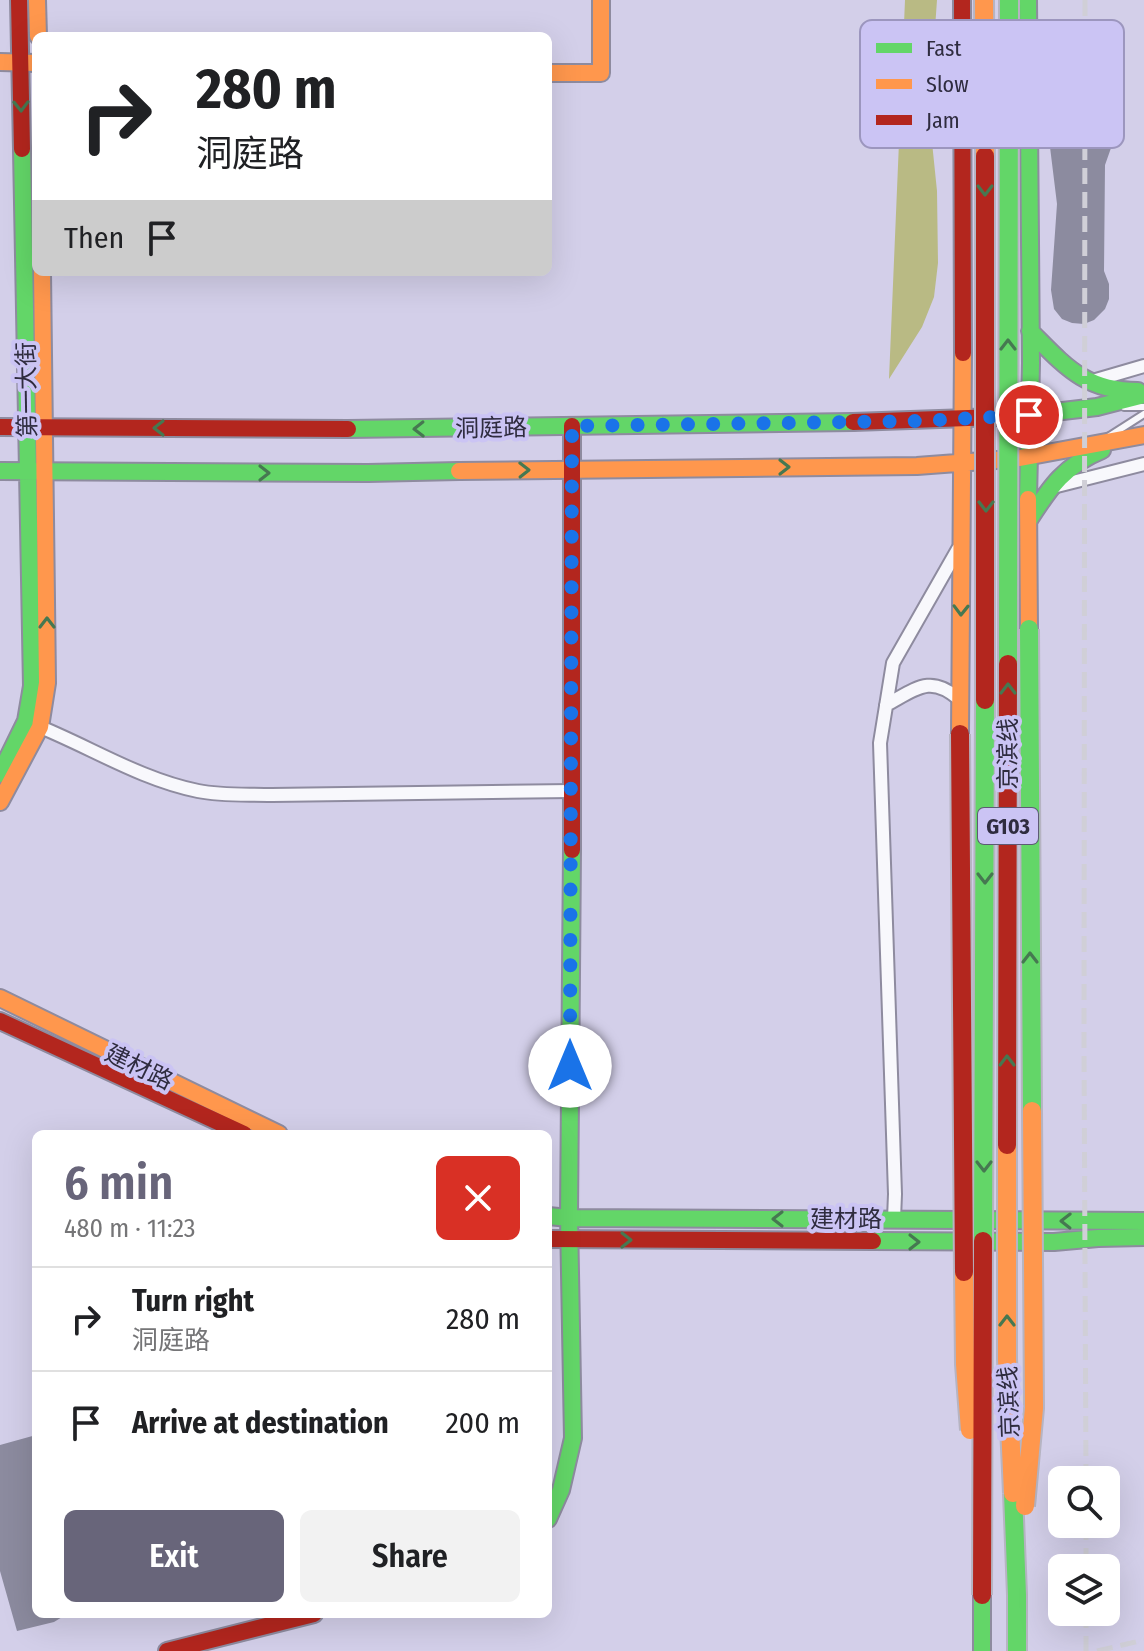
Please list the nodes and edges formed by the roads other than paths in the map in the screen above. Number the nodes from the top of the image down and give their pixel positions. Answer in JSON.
{"nodes":[{"id":1,"x":19,"y":0,"type":"edge"},
{"id":2,"x":37,"y":0,"type":"edge"},
{"id":3,"x":601,"y":0,"type":"edge"},
{"id":4,"x":962,"y":0,"type":"edge"},
{"id":5,"x":984,"y":0,"type":"edge"},
{"id":6,"x":1009,"y":0,"type":"edge"},
{"id":7,"x":1028,"y":0,"type":"edge"},
{"id":8,"x":962,"y":20,"type":"edge"},
{"id":9,"x":984,"y":20,"type":"edge"},
{"id":10,"x":1009,"y":20,"type":"edge"},
{"id":11,"x":1028,"y":20,"type":"edge"},
{"id":12,"x":38,"y":32,"type":"edge"},
{"id":13,"x":0,"y":62,"type":"edge"},
{"id":14,"x":28,"y":63,"type":"edge"},
{"id":15,"x":552,"y":73,"type":"edge"},
{"id":16,"x":962,"y":148,"type":"edge"},
{"id":17,"x":985,"y":148,"type":"edge"},
{"id":18,"x":1009,"y":148,"type":"edge"},
{"id":19,"x":1029,"y":148,"type":"edge"},
{"id":20,"x":32,"y":245,"type":"edge"},
{"id":21,"x":33,"y":276,"type":"edge"},
{"id":22,"x":42,"y":276,"type":"edge"},
{"id":23,"x":1030,"y":331,"type":"junction"},
{"id":24,"x":1144,"y":366,"type":"edge"},
{"id":25,"x":1089,"y":382,"type":"junction"},
{"id":26,"x":1144,"y":393,"type":"edge"},
{"id":27,"x":1097,"y":407,"type":"junction"},
{"id":28,"x":1144,"y":407,"type":"edge"},
{"id":29,"x":1144,"y":414,"type":"edge"},
{"id":30,"x":1029,"y":415,"type":"junction"},
{"id":31,"x":963,"y":419,"type":"junction"},
{"id":32,"x":572,"y":426,"type":"junction"},
{"id":33,"x":0,"y":427,"type":"edge"},
{"id":34,"x":36,"y":427,"type":"junction"},
{"id":35,"x":1144,"y":436,"type":"edge"},
{"id":36,"x":1098,"y":443,"type":"junction"},
{"id":37,"x":1028,"y":457,"type":"junction"},
{"id":38,"x":963,"y":463,"type":"junction"},
{"id":39,"x":1144,"y":464,"type":"edge"},
{"id":40,"x":572,"y":469,"type":"junction"},
{"id":41,"x":0,"y":471,"type":"edge"},
{"id":42,"x":37,"y":472,"type":"junction"},
{"id":43,"x":1049,"y":488,"type":"junction"},
{"id":44,"x":1028,"y":522,"type":"junction"},
{"id":45,"x":963,"y":541,"type":"junction"},
{"id":46,"x":959,"y":699,"type":"junction"},
{"id":47,"x":886,"y":705,"type":"junction"},
{"id":48,"x":33,"y":724,"type":"junction"},
{"id":49,"x":0,"y":774,"type":"edge"},
{"id":50,"x":572,"y":791,"type":"junction"},
{"id":51,"x":0,"y":802,"type":"edge"},
{"id":52,"x":0,"y":998,"type":"edge"},
{"id":53,"x":0,"y":1021,"type":"edge"},
{"id":54,"x":235,"y":1130,"type":"edge"},
{"id":55,"x":271,"y":1130,"type":"edge"},
{"id":56,"x":552,"y":1216,"type":"edge"},
{"id":57,"x":569,"y":1218,"type":"junction"},
{"id":58,"x":894,"y":1219,"type":"junction"},
{"id":59,"x":1144,"y":1221,"type":"edge"},
{"id":60,"x":1144,"y":1237,"type":"edge"},
{"id":61,"x":552,"y":1239,"type":"edge"},
{"id":62,"x":569,"y":1240,"type":"junction"},
{"id":63,"x":552,"y":1512,"type":"edge"},
{"id":64,"x":982,"y":1595,"type":"junction"},
{"id":65,"x":1017,"y":1595,"type":"junction"},
{"id":66,"x":298,"y":1618,"type":"edge"},
{"id":67,"x":167,"y":1651,"type":"edge"},
{"id":68,"x":982,"y":1651,"type":"edge"},
{"id":69,"x":1017,"y":1651,"type":"edge"}],
"edges":[{"from":1,"to":14,"type":"main road","name":"第一大街"},
{"from":2,"to":12,"type":"main road"},
{"from":3,"to":15,"type":"main road"},
{"from":4,"to":8,"type":"main road"},
{"from":5,"to":9,"type":"main road","name":"京滨线","number":"G103","one_way":true,"bridge":true},
{"from":10,"to":6,"type":"main road","name":"京滨线","number":"G103","one_way":true,"bridge":true},
{"from":7,"to":11,"type":"main road"},
{"from":13,"to":14,"type":"main road"},
{"from":14,"to":20,"type":"main road","name":"第一大街","one_way":true},
{"from":16,"to":31,"type":"main road"},
{"from":17,"to":64,"type":"main road","name":"京滨线","number":"G103","one_way":true,"bridge":true},
{"from":65,"to":18,"type":"main road","name":"京滨线","number":"G103","one_way":true,"bridge":true},
{"from":19,"to":23,"type":"main road"},
{"from":21,"to":34,"type":"main road","name":"第一大街","one_way":true},
{"from":22,"to":34,"type":"main road","name":"第一大街"},
{"from":23,"to":25,"type":"main road"},
{"from":23,"to":30,"type":"main road"},
{"from":24,"to":25,"type":"street"},
{"from":25,"to":26,"type":"main road"},
{"from":26,"to":27,"type":"main road","name":"洞庭路"},
{"from":27,"to":28,"type":"lane"},
{"from":27,"to":30,"type":"main road","name":"洞庭路"},
{"from":29,"to":36,"type":"lane"},
{"from":30,"to":31,"type":"main road","name":"洞庭路"},
{"from":30,"to":37,"type":"main road"},
{"from":31,"to":32,"type":"main road","name":"洞庭路"},
{"from":31,"to":38,"type":"main road"},
{"from":32,"to":34,"type":"main road","name":"洞庭路","one_way":true},
{"from":32,"to":40,"type":"main road"},
{"from":33,"to":34,"type":"main road","name":"洞庭路"},
{"from":34,"to":42,"type":"main road","name":"第一大街"},
{"from":35,"to":36,"type":"main road","name":"洞庭路"},
{"from":35,"to":43,"type":"main road"},
{"from":36,"to":37,"type":"main road","name":"洞庭路"},
{"from":37,"to":38,"type":"main road","name":"洞庭路"},
{"from":37,"to":44,"type":"main road"},
{"from":40,"to":38,"type":"main road","name":"洞庭路","one_way":true},
{"from":38,"to":45,"type":"main road"},
{"from":39,"to":43,"type":"street"},
{"from":42,"to":40,"type":"main road","name":"洞庭路","one_way":true},
{"from":40,"to":50,"type":"main road"},
{"from":41,"to":42,"type":"main road","name":"洞庭路"},
{"from":42,"to":48,"type":"main road","name":"第一大街"},
{"from":43,"to":44,"type":"main road"},
{"from":65,"to":44,"type":"main road","one_way":true,"bridge":true},
{"from":45,"to":46,"type":"main road","one_way":true},
{"from":45,"to":47,"type":"street"},
{"from":46,"to":47,"type":"street"},
{"from":46,"to":64,"type":"main road","bridge":true},
{"from":47,"to":58,"type":"street"},
{"from":48,"to":49,"type":"main road","name":"第一大街"},
{"from":48,"to":50,"type":"street"},
{"from":48,"to":51,"type":"main road","name":"第一大街"},
{"from":50,"to":57,"type":"main road"},
{"from":52,"to":55,"type":"main road","name":"建材路"},
{"from":53,"to":54,"type":"main road"},
{"from":56,"to":57,"type":"main road","name":"建材路"},
{"from":58,"to":57,"type":"main road","name":"建材路","one_way":true},
{"from":57,"to":62,"type":"main road"},
{"from":59,"to":58,"type":"main road","name":"建材路","one_way":true},
{"from":62,"to":60,"type":"main road","one_way":true},
{"from":61,"to":62,"type":"main road"},
{"from":62,"to":63,"type":"main road"},
{"from":64,"to":68,"type":"main road","name":"京滨线","number":"G103"},
{"from":65,"to":69,"type":"main road","name":"京滨线","number":"G103","bridge":true},
{"from":66,"to":67,"type":"main road"}]}
